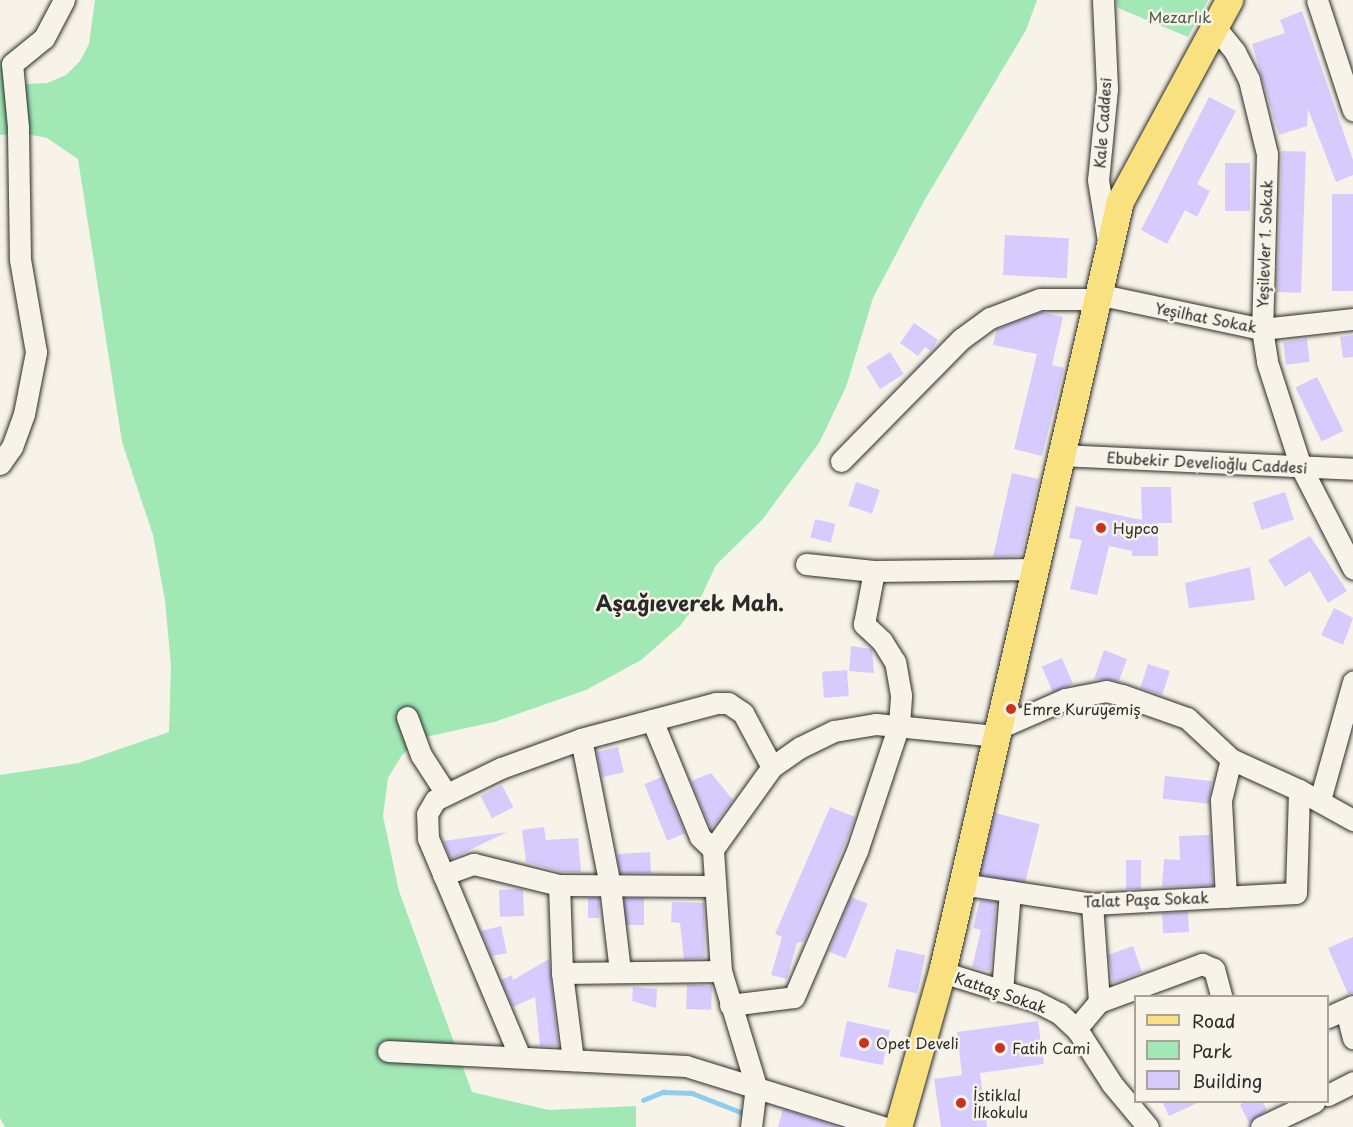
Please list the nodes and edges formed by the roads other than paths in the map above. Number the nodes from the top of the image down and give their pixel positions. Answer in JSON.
{"nodes":[{"id":1,"x":64,"y":0,"type":"edge"},
{"id":2,"x":1103,"y":0,"type":"edge"},
{"id":3,"x":1229,"y":0,"type":"edge"},
{"id":4,"x":1317,"y":0,"type":"edge"},
{"id":5,"x":1215,"y":27,"type":"junction"},
{"id":6,"x":1353,"y":110,"type":"edge"},
{"id":7,"x":1109,"y":245,"type":"junction"},
{"id":8,"x":1096,"y":296,"type":"junction"},
{"id":9,"x":1353,"y":319,"type":"edge"},
{"id":10,"x":1262,"y":329,"type":"junction"},
{"id":11,"x":1060,"y":455,"type":"junction"},
{"id":12,"x":841,"y":461,"type":"dead end"},
{"id":13,"x":0,"y":464,"type":"edge"},
{"id":14,"x":1301,"y":467,"type":"junction"},
{"id":15,"x":1353,"y":470,"type":"edge"},
{"id":16,"x":806,"y":564,"type":"dead end"},
{"id":17,"x":1353,"y":568,"type":"edge"},
{"id":18,"x":1035,"y":569,"type":"junction"},
{"id":19,"x":874,"y":571,"type":"junction"},
{"id":20,"x":1353,"y":682,"type":"edge"},
{"id":21,"x":407,"y":717,"type":"dead end"},
{"id":22,"x":652,"y":720,"type":"junction"},
{"id":23,"x":899,"y":725,"type":"junction"},
{"id":24,"x":998,"y":732,"type":"junction"},
{"id":25,"x":581,"y":739,"type":"junction"},
{"id":26,"x":1231,"y":759,"type":"junction"},
{"id":27,"x":772,"y":767,"type":"junction"},
{"id":28,"x":1299,"y":790,"type":"junction"},
{"id":29,"x":446,"y":792,"type":"junction"},
{"id":30,"x":1320,"y":800,"type":"junction"},
{"id":31,"x":1353,"y":820,"type":"edge"},
{"id":32,"x":713,"y":849,"type":"junction"},
{"id":33,"x":443,"y":875,"type":"junction"},
{"id":34,"x":962,"y":884,"type":"junction"},
{"id":35,"x":559,"y":885,"type":"junction"},
{"id":36,"x":610,"y":886,"type":"junction"},
{"id":37,"x":713,"y":886,"type":"junction"},
{"id":38,"x":1010,"y":891,"type":"junction"},
{"id":39,"x":1226,"y":897,"type":"junction"},
{"id":40,"x":1092,"y":904,"type":"junction"},
{"id":41,"x":620,"y":971,"type":"junction"},
{"id":42,"x":721,"y":971,"type":"junction"},
{"id":43,"x":942,"y":972,"type":"junction"},
{"id":44,"x":562,"y":973,"type":"junction"},
{"id":45,"x":1002,"y":991,"type":"junction"},
{"id":46,"x":1221,"y":995,"type":"edge"},
{"id":47,"x":1100,"y":1002,"type":"junction"},
{"id":48,"x":730,"y":1005,"type":"junction"},
{"id":49,"x":1342,"y":1011,"type":"edge"},
{"id":50,"x":1076,"y":1029,"type":"junction"},
{"id":51,"x":1353,"y":1038,"type":"edge"},
{"id":52,"x":388,"y":1051,"type":"dead end"},
{"id":53,"x":520,"y":1057,"type":"junction"},
{"id":54,"x":573,"y":1060,"type":"junction"},
{"id":55,"x":1353,"y":1082,"type":"edge"},
{"id":56,"x":756,"y":1086,"type":"junction"},
{"id":57,"x":1329,"y":1094,"type":"edge"},
{"id":58,"x":1130,"y":1099,"type":"edge"},
{"id":59,"x":1310,"y":1103,"type":"edge"},
{"id":60,"x":751,"y":1127,"type":"edge"},
{"id":61,"x":883,"y":1127,"type":"edge"},
{"id":62,"x":898,"y":1127,"type":"edge"},
{"id":63,"x":1148,"y":1127,"type":"edge"},
{"id":64,"x":1262,"y":1127,"type":"edge"}],
"edges":[{"from":1,"to":13,"type":"street"},
{"from":2,"to":7,"type":"street","name":"Kale Caddesi"},
{"from":3,"to":5,"type":"main road"},
{"from":4,"to":6,"type":"street"},
{"from":5,"to":7,"type":"main road"},
{"from":5,"to":10,"type":"street","name":"Yeşilevler 1. Sokak"},
{"from":7,"to":8,"type":"main road"},
{"from":8,"to":10,"type":"street","name":"Yeşilhat Sokak"},
{"from":8,"to":11,"type":"main road"},
{"from":8,"to":12,"type":"street","name":"Yeşilhat Sokak"},
{"from":9,"to":10,"type":"street","name":"Yeşilhat Sokak"},
{"from":10,"to":14,"type":"street","name":"Yeşilevler 1. Sokak"},
{"from":11,"to":14,"type":"street","name":"Ebubekir Develioğlu Caddesi"},
{"from":11,"to":18,"type":"main road"},
{"from":14,"to":15,"type":"street","name":"Ebubekir Develioğlu Caddesi"},
{"from":14,"to":17,"type":"street","name":"Yeşilevler 1. Sokak"},
{"from":16,"to":19,"type":"street"},
{"from":18,"to":19,"type":"street"},
{"from":18,"to":24,"type":"main road"},
{"from":19,"to":23,"type":"street"},
{"from":20,"to":30,"type":"street"},
{"from":21,"to":29,"type":"street"},
{"from":22,"to":25,"type":"street"},
{"from":22,"to":27,"type":"street"},
{"from":22,"to":32,"type":"street"},
{"from":23,"to":24,"type":"street"},
{"from":23,"to":27,"type":"street"},
{"from":23,"to":48,"type":"street"},
{"from":24,"to":26,"type":"street"},
{"from":24,"to":34,"type":"main road"},
{"from":25,"to":29,"type":"street"},
{"from":25,"to":36,"type":"street"},
{"from":26,"to":28,"type":"street"},
{"from":26,"to":39,"type":"street"},
{"from":27,"to":32,"type":"street"},
{"from":28,"to":30,"type":"street"},
{"from":28,"to":39,"type":"street","name":"Talat Paşa Sokak"},
{"from":29,"to":33,"type":"street"},
{"from":30,"to":31,"type":"street"},
{"from":32,"to":37,"type":"street"},
{"from":33,"to":35,"type":"street"},
{"from":33,"to":53,"type":"street"},
{"from":34,"to":38,"type":"street","name":"Talat Paşa Sokak"},
{"from":34,"to":43,"type":"main road"},
{"from":35,"to":36,"type":"street"},
{"from":35,"to":44,"type":"street"},
{"from":36,"to":37,"type":"street"},
{"from":36,"to":41,"type":"street"},
{"from":37,"to":42,"type":"street"},
{"from":38,"to":40,"type":"street","name":"Talat Paşa Sokak"},
{"from":38,"to":45,"type":"street"},
{"from":39,"to":40,"type":"street","name":"Talat Paşa Sokak"},
{"from":40,"to":47,"type":"street"},
{"from":41,"to":42,"type":"street"},
{"from":41,"to":44,"type":"street"},
{"from":42,"to":48,"type":"street"},
{"from":43,"to":45,"type":"street","name":"Kattaş Sokak"},
{"from":43,"to":62,"type":"main road"},
{"from":44,"to":54,"type":"street"},
{"from":45,"to":50,"type":"street","name":"Kattaş Sokak"},
{"from":46,"to":47,"type":"street"},
{"from":47,"to":50,"type":"street"},
{"from":48,"to":56,"type":"street"},
{"from":49,"to":51,"type":"street"},
{"from":50,"to":58,"type":"street","name":"Kattaş Sokak"},
{"from":52,"to":53,"type":"street"},
{"from":53,"to":54,"type":"street"},
{"from":54,"to":56,"type":"street"},
{"from":55,"to":57,"type":"street"},
{"from":56,"to":60,"type":"street"},
{"from":56,"to":61,"type":"street"},
{"from":58,"to":63,"type":"street","name":"Kattaş Sokak"},
{"from":59,"to":64,"type":"street"}]}
